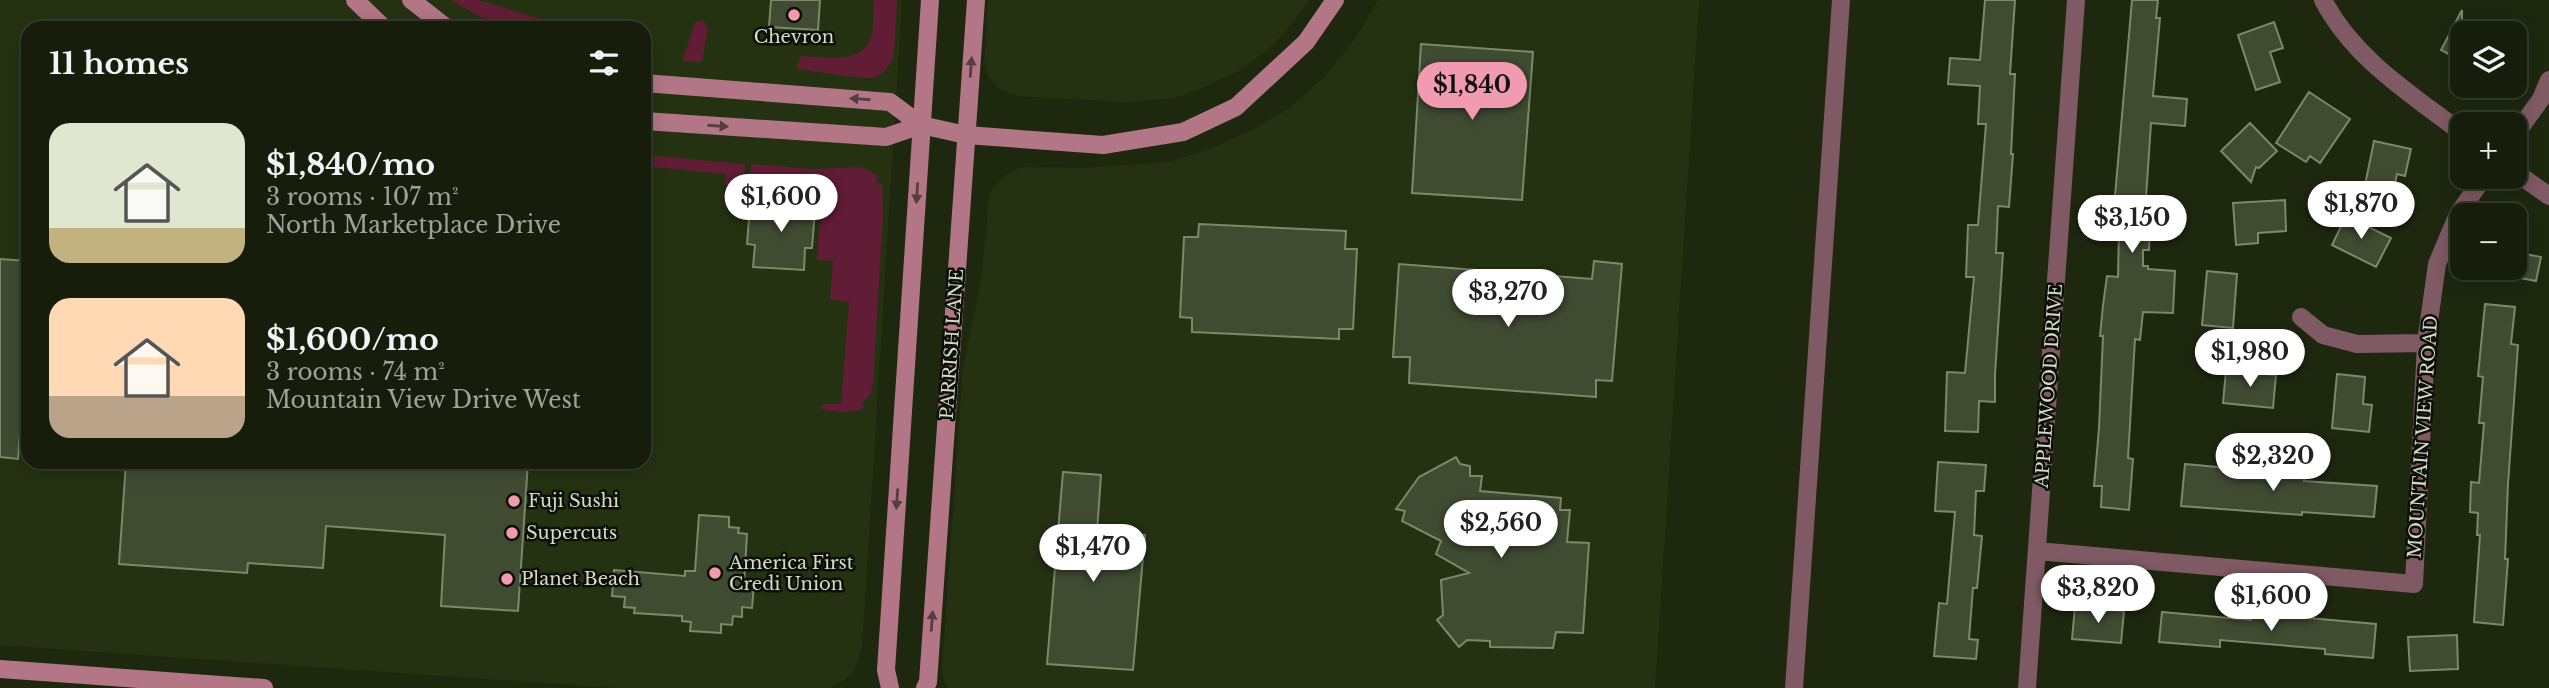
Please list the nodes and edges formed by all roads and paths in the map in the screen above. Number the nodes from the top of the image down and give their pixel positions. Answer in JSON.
{"nodes":[{"id":1,"x":355,"y":0,"type":"edge"},
{"id":2,"x":411,"y":0,"type":"edge"},
{"id":3,"x":930,"y":0,"type":"edge"},
{"id":4,"x":976,"y":0,"type":"edge"},
{"id":5,"x":1335,"y":0,"type":"edge"},
{"id":6,"x":1842,"y":0,"type":"edge"},
{"id":7,"x":2076,"y":0,"type":"edge"},
{"id":8,"x":2323,"y":0,"type":"edge"},
{"id":9,"x":377,"y":21,"type":"edge"},
{"id":10,"x":438,"y":21,"type":"edge"},
{"id":11,"x":2549,"y":80,"type":"edge"},
{"id":12,"x":651,"y":84,"type":"edge"},
{"id":13,"x":2527,"y":118,"type":"edge"},
{"id":14,"x":651,"y":121,"type":"edge"},
{"id":15,"x":2450,"y":124,"type":"edge"},
{"id":16,"x":920,"y":125,"type":"junction"},
{"id":17,"x":966,"y":135,"type":"junction"},
{"id":18,"x":2527,"y":180,"type":"edge"},
{"id":19,"x":2476,"y":189,"type":"edge"},
{"id":20,"x":2549,"y":196,"type":"edge"},
{"id":21,"x":2301,"y":317,"type":"dead end"},
{"id":22,"x":2426,"y":344,"type":"junction"},
{"id":23,"x":2037,"y":551,"type":"junction"},
{"id":24,"x":0,"y":669,"type":"edge"},
{"id":25,"x":264,"y":688,"type":"edge"},
{"id":26,"x":891,"y":688,"type":"edge"},
{"id":27,"x":925,"y":688,"type":"edge"},
{"id":28,"x":1794,"y":688,"type":"edge"},
{"id":29,"x":2027,"y":688,"type":"edge"}],
"edges":[{"from":1,"to":9,"type":"main road"},
{"from":2,"to":10,"type":"main road"},
{"from":3,"to":16,"type":"main road"},
{"from":17,"to":4,"type":"main road","name":"PARRISH LANE","one_way":true},
{"from":5,"to":17,"type":"main road"},
{"from":6,"to":28,"type":"street"},
{"from":7,"to":23,"type":"street","name":"APPLEWOOD DRIVE"},
{"from":8,"to":15,"type":"street"},
{"from":11,"to":13,"type":"street"},
{"from":16,"to":12,"type":"main road","one_way":true},
{"from":14,"to":16,"type":"main road","one_way":true},
{"from":16,"to":17,"type":"main road"},
{"from":16,"to":26,"type":"main road","one_way":true},
{"from":27,"to":17,"type":"main road","name":"PARRISH LANE","one_way":true},
{"from":18,"to":20,"type":"street"},
{"from":19,"to":22,"type":"street","name":"MOUNTAIN VIEW ROAD"},
{"from":21,"to":22,"type":"street"},
{"from":22,"to":23,"type":"street","name":"MOUNTAIN VIEW ROAD"},
{"from":23,"to":29,"type":"street","name":"APPLEWOOD DRIVE"},
{"from":24,"to":25,"type":"main road"}]}
